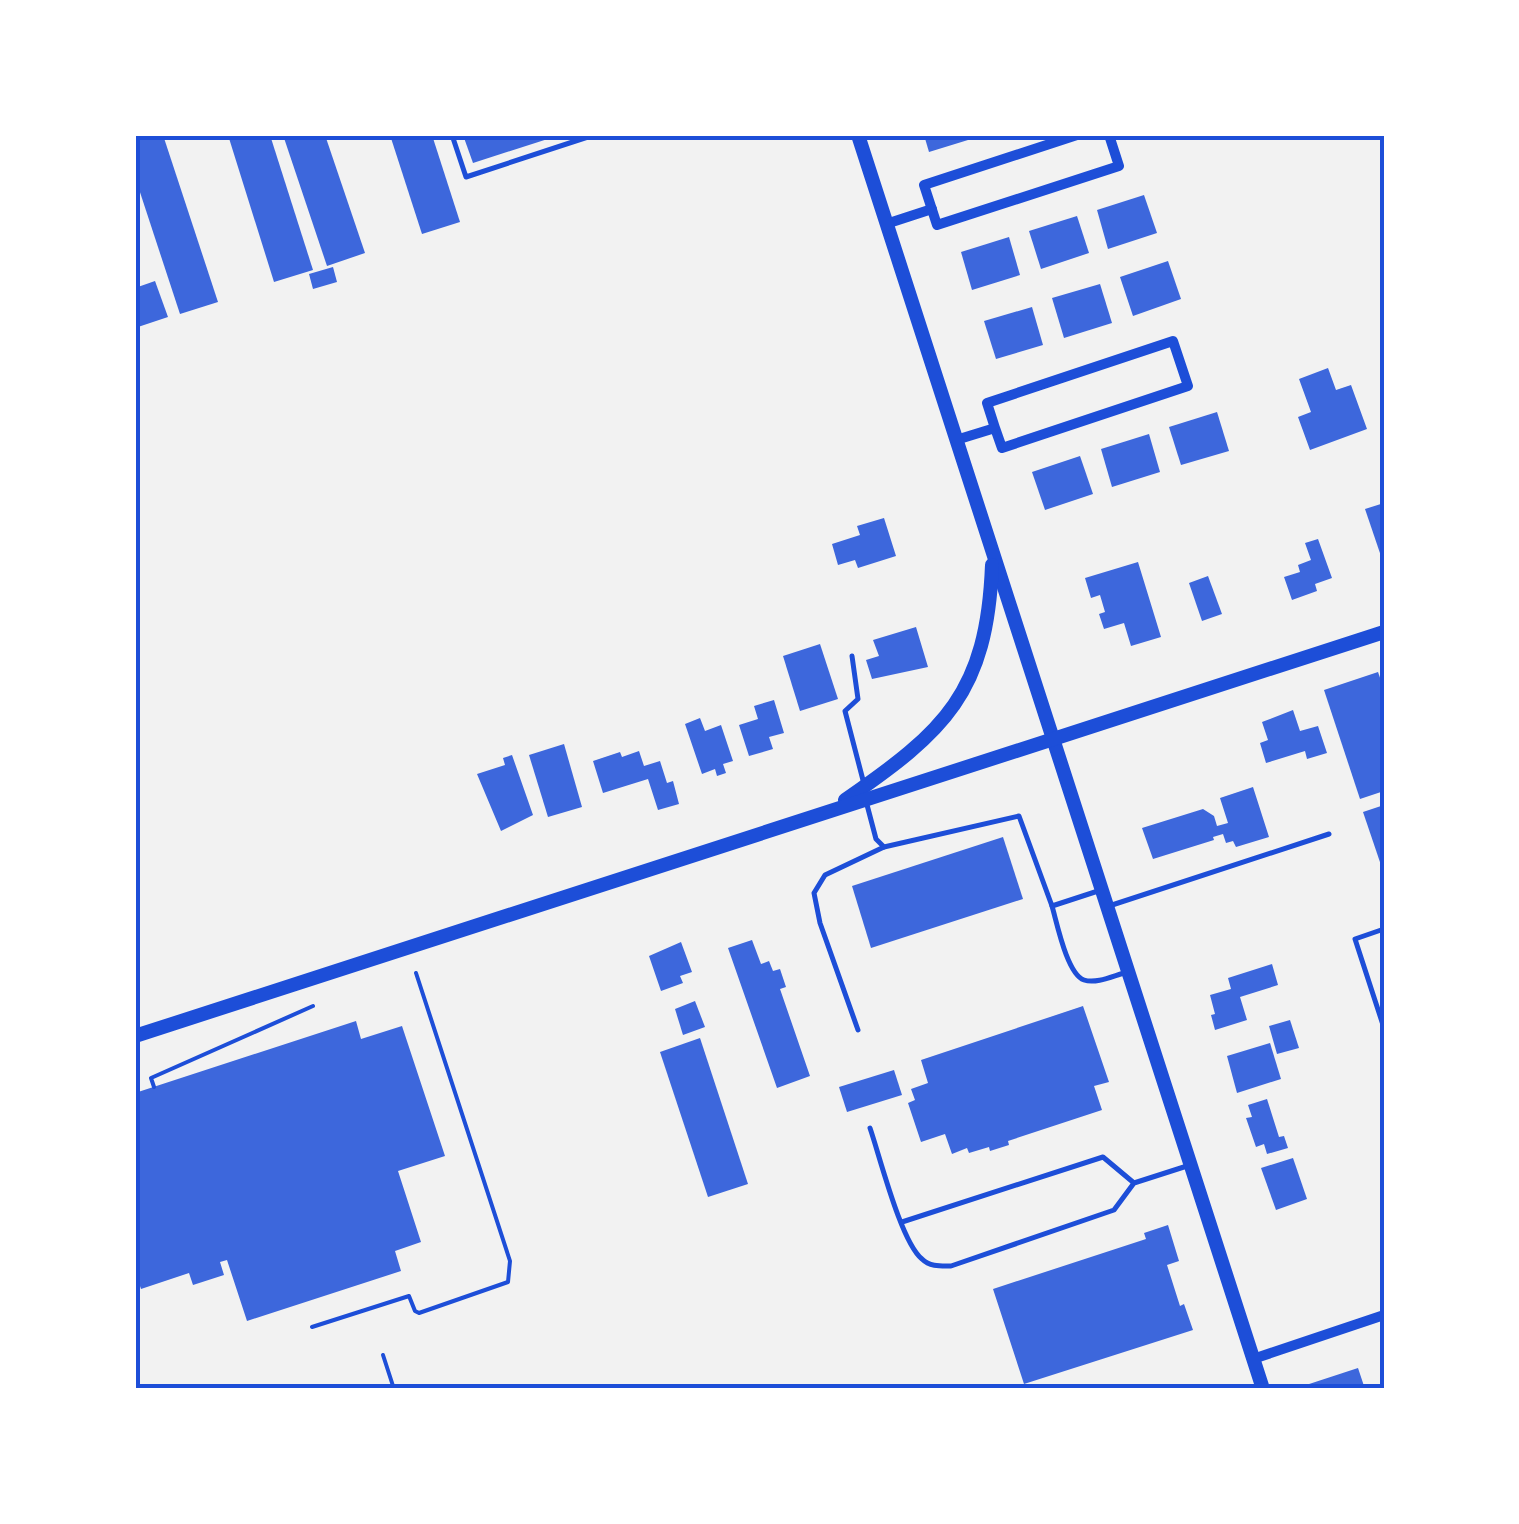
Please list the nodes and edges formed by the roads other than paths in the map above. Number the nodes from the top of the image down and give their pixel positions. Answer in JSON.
{"nodes":[{"id":1,"x":452,"y":135,"type":"edge"},
{"id":2,"x":594,"y":135,"type":"edge"},
{"id":3,"x":858,"y":135,"type":"edge"},
{"id":4,"x":1077,"y":135,"type":"edge"},
{"id":5,"x":1109,"y":135,"type":"edge"},
{"id":6,"x":932,"y":210,"type":"junction"},
{"id":7,"x":886,"y":224,"type":"junction"},
{"id":8,"x":995,"y":428,"type":"junction"},
{"id":9,"x":956,"y":440,"type":"junction"},
{"id":10,"x":992,"y":554,"type":"junction"},
{"id":11,"x":1384,"y":632,"type":"edge"},
{"id":12,"x":852,"y":656,"type":"dead end"},
{"id":13,"x":1052,"y":740,"type":"junction"},
{"id":14,"x":865,"y":792,"type":"junction"},
{"id":15,"x":1329,"y":834,"type":"dead end"},
{"id":16,"x":884,"y":847,"type":"junction"},
{"id":17,"x":1100,"y":890,"type":"junction"},
{"id":18,"x":1052,"y":906,"type":"junction"},
{"id":19,"x":1106,"y":907,"type":"junction"},
{"id":20,"x":1384,"y":930,"type":"edge"},
{"id":21,"x":1127,"y":972,"type":"junction"},
{"id":22,"x":1384,"y":1028,"type":"edge"},
{"id":23,"x":858,"y":1030,"type":"dead end"},
{"id":24,"x":135,"y":1036,"type":"edge"},
{"id":25,"x":870,"y":1128,"type":"dead end"},
{"id":26,"x":1190,"y":1165,"type":"junction"},
{"id":27,"x":1134,"y":1183,"type":"junction"},
{"id":28,"x":902,"y":1222,"type":"junction"},
{"id":29,"x":1384,"y":1315,"type":"edge"},
{"id":30,"x":1253,"y":1358,"type":"junction"},
{"id":31,"x":1263,"y":1389,"type":"edge"}],
"edges":[{"from":1,"to":2,"type":"lane"},
{"from":3,"to":7,"type":"street"},
{"from":4,"to":6,"type":"street"},
{"from":5,"to":6,"type":"street"},
{"from":6,"to":7,"type":"street"},
{"from":7,"to":9,"type":"street"},
{"from":8,"to":8,"type":"street"},
{"from":8,"to":9,"type":"street"},
{"from":9,"to":10,"type":"street"},
{"from":10,"to":13,"type":"street"},
{"from":10,"to":14,"type":"street"},
{"from":11,"to":13,"type":"street"},
{"from":12,"to":14,"type":"lane"},
{"from":13,"to":14,"type":"street"},
{"from":13,"to":17,"type":"street"},
{"from":14,"to":16,"type":"lane"},
{"from":14,"to":24,"type":"street"},
{"from":15,"to":19,"type":"lane"},
{"from":16,"to":18,"type":"lane"},
{"from":16,"to":23,"type":"lane"},
{"from":17,"to":18,"type":"lane"},
{"from":17,"to":19,"type":"street"},
{"from":18,"to":21,"type":"lane"},
{"from":19,"to":21,"type":"street"},
{"from":20,"to":22,"type":"lane"},
{"from":21,"to":26,"type":"street"},
{"from":25,"to":28,"type":"lane"},
{"from":26,"to":27,"type":"lane"},
{"from":26,"to":30,"type":"street"},
{"from":27,"to":28,"type":"lane"},
{"from":27,"to":28,"type":"lane"},
{"from":29,"to":30,"type":"street"},
{"from":30,"to":31,"type":"street"}]}
